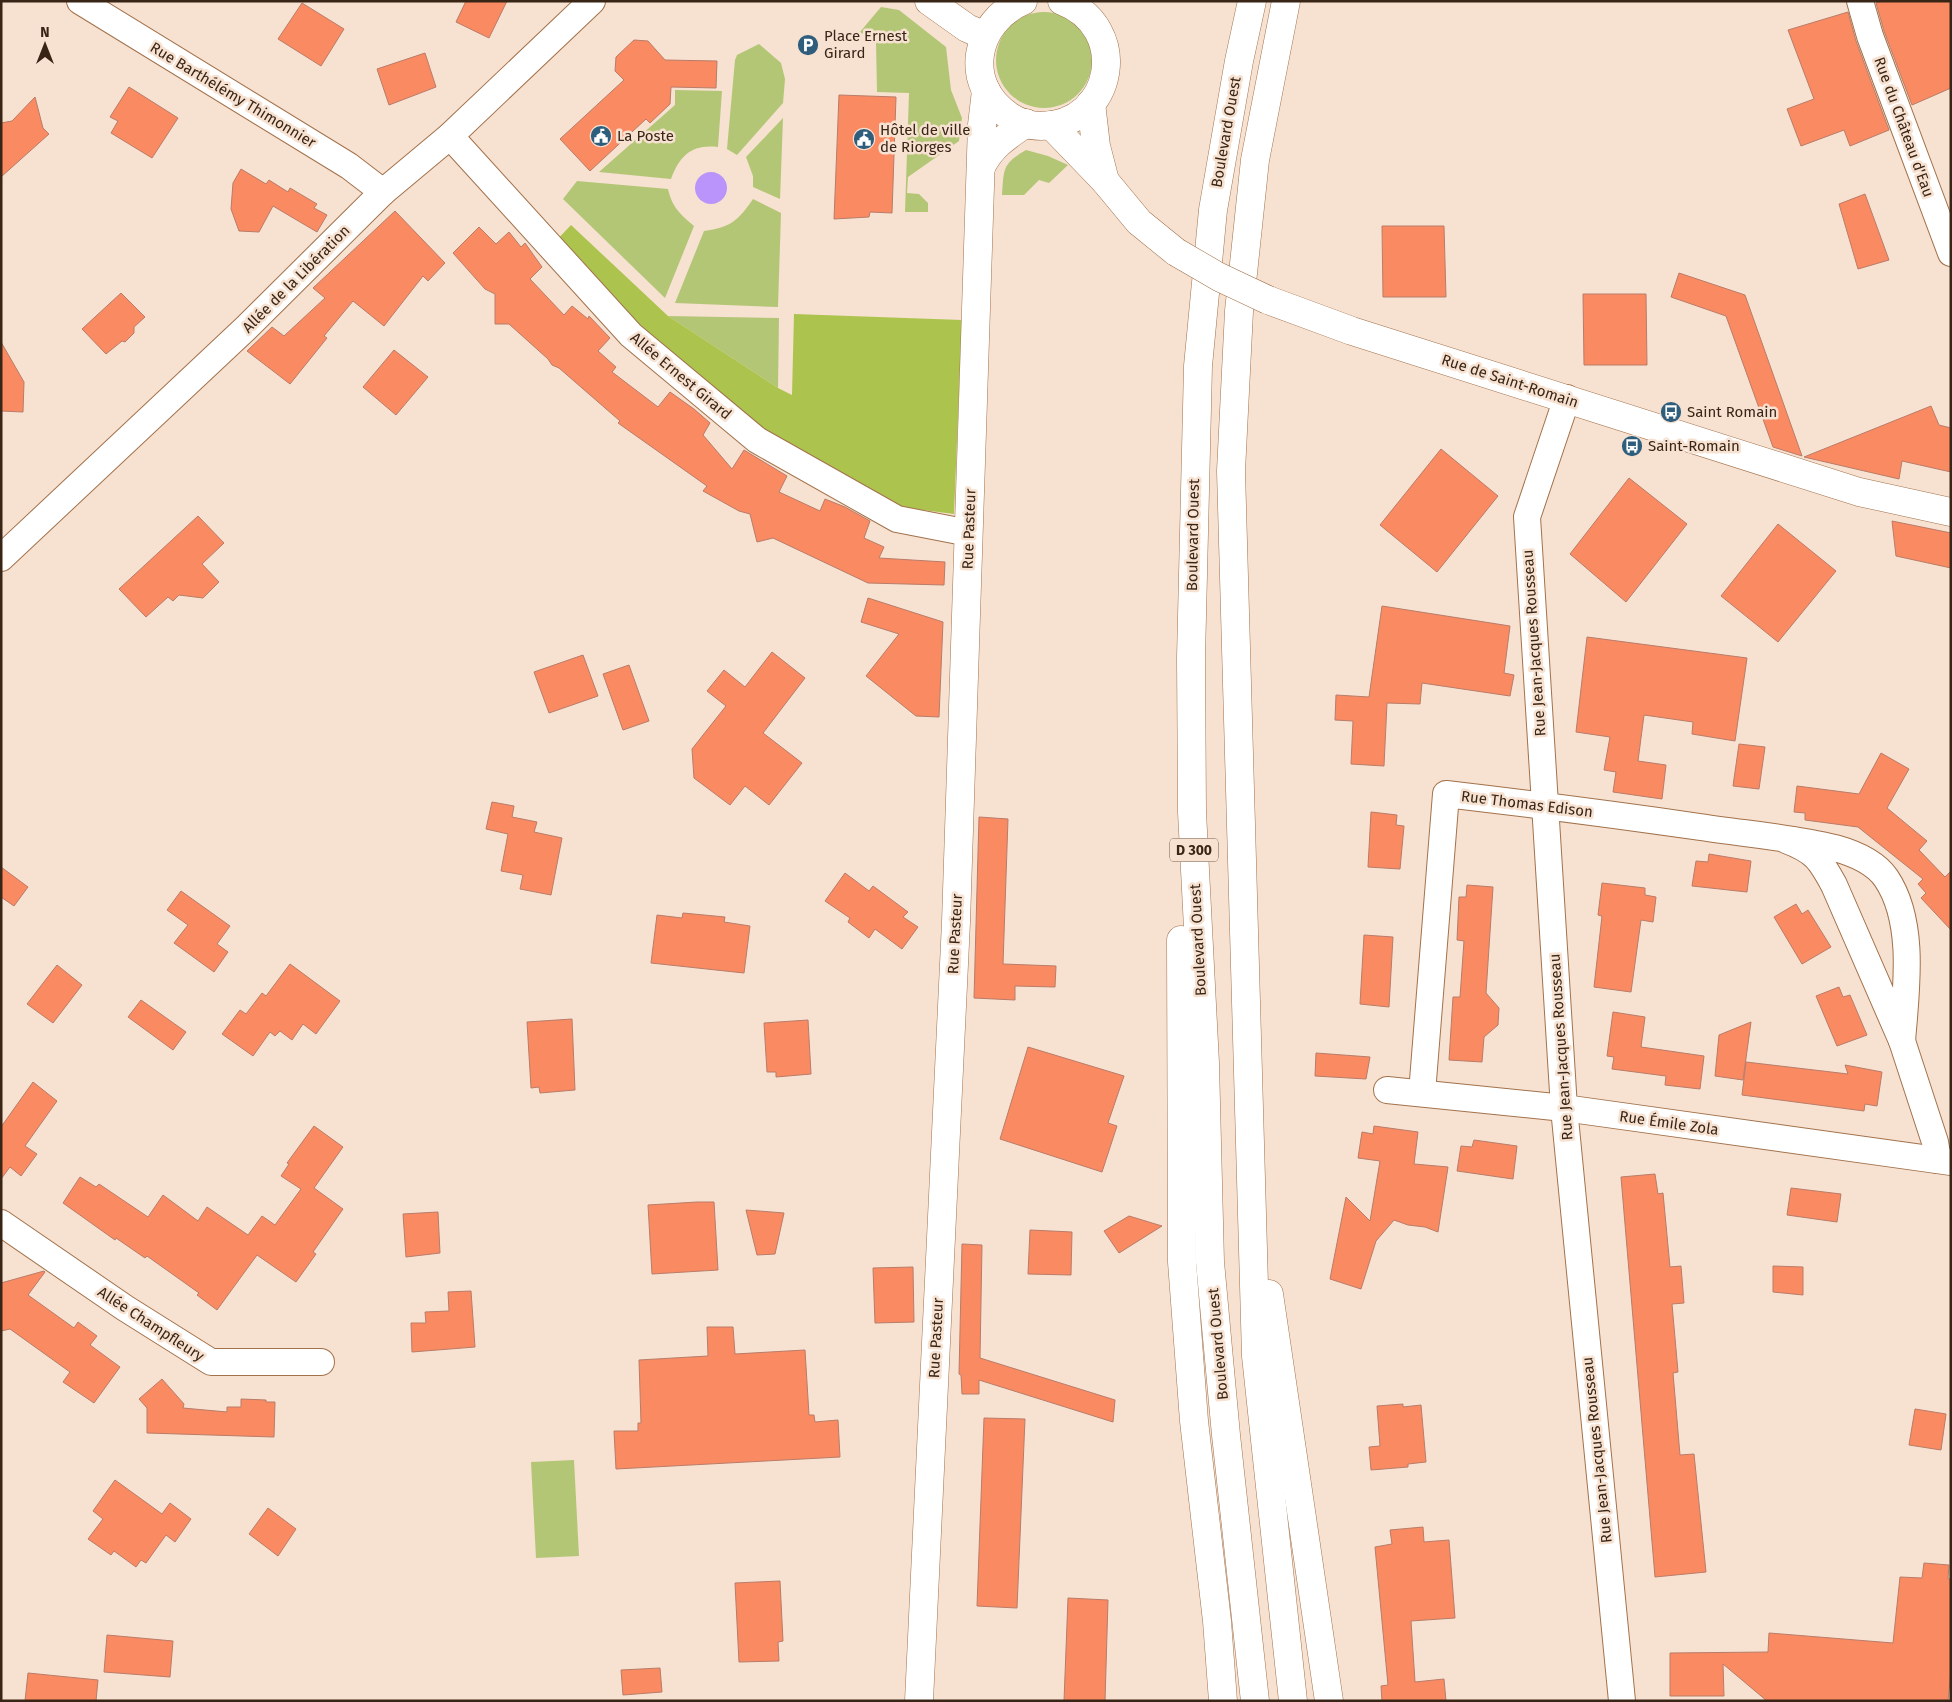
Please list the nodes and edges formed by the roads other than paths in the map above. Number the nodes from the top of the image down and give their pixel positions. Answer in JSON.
{"nodes":[{"id":1,"x":80,"y":1,"type":"edge"},
{"id":2,"x":592,"y":1,"type":"edge"},
{"id":3,"x":929,"y":1,"type":"edge"},
{"id":4,"x":1252,"y":1,"type":"edge"},
{"id":5,"x":1286,"y":1,"type":"edge"},
{"id":6,"x":1860,"y":1,"type":"edge"},
{"id":7,"x":1066,"y":2,"type":"edge"},
{"id":8,"x":1017,"y":3,"type":"edge"},
{"id":9,"x":985,"y":36,"type":"junction"},
{"id":10,"x":986,"y":91,"type":"junction"},
{"id":11,"x":1091,"y":103,"type":"junction"},
{"id":12,"x":1038,"y":124,"type":"junction"},
{"id":13,"x":450,"y":136,"type":"junction"},
{"id":14,"x":981,"y":166,"type":"junction"},
{"id":15,"x":1105,"y":181,"type":"junction"},
{"id":16,"x":383,"y":192,"type":"junction"},
{"id":17,"x":1951,"y":253,"type":"edge"},
{"id":18,"x":1567,"y":398,"type":"junction"},
{"id":19,"x":1951,"y":512,"type":"edge"},
{"id":20,"x":969,"y":533,"type":"junction"},
{"id":21,"x":1,"y":558,"type":"edge"},
{"id":22,"x":1544,"y":805,"type":"junction"},
{"id":23,"x":1192,"y":812,"type":"junction"},
{"id":24,"x":1786,"y":840,"type":"junction"},
{"id":25,"x":1902,"y":1041,"type":"junction"},
{"id":26,"x":1387,"y":1090,"type":"dead end"},
{"id":27,"x":1422,"y":1093,"type":"junction"},
{"id":28,"x":1564,"y":1108,"type":"junction"},
{"id":29,"x":1944,"y":1161,"type":"edge"},
{"id":30,"x":1250,"y":1181,"type":"junction"},
{"id":31,"x":1,"y":1222,"type":"edge"},
{"id":32,"x":321,"y":1362,"type":"dead end"},
{"id":33,"x":920,"y":1701,"type":"edge"},
{"id":34,"x":1223,"y":1701,"type":"edge"},
{"id":35,"x":1255,"y":1701,"type":"edge"},
{"id":36,"x":1293,"y":1701,"type":"edge"},
{"id":37,"x":1329,"y":1701,"type":"edge"},
{"id":38,"x":1622,"y":1701,"type":"edge"}],
"edges":[{"from":1,"to":16,"type":"street","name":"Rue Barthélémy Thimonnier"},
{"from":2,"to":13,"type":"street","name":"Allée de la Libération"},
{"from":3,"to":9,"type":"main road"},
{"from":4,"to":23,"type":"main road","name":"Boulevard Ouest","number":"D 300"},
{"from":5,"to":30,"type":"main road"},
{"from":6,"to":17,"type":"street","name":"Rue du Château d'Eau"},
{"from":7,"to":11,"type":"main road"},
{"from":8,"to":9,"type":"main road"},
{"from":9,"to":10,"type":"main road"},
{"from":10,"to":12,"type":"main road","name":"Rue de Saint-Romain"},
{"from":10,"to":14,"type":"main road","name":"Rue Pasteur"},
{"from":11,"to":12,"type":"main road"},
{"from":11,"to":15,"type":"main road","name":"Rue de Saint-Romain"},
{"from":12,"to":14,"type":"main road"},
{"from":12,"to":15,"type":"main road","name":"Rue de Saint-Romain"},
{"from":13,"to":16,"type":"street","name":"Allée de la Libération"},
{"from":13,"to":20,"type":"street","name":"Allée Ernest Girard"},
{"from":14,"to":20,"type":"main road","name":"Rue Pasteur"},
{"from":15,"to":18,"type":"main road","name":"Rue de Saint-Romain","bridge":true},
{"from":16,"to":21,"type":"street","name":"Allée de la Libération"},
{"from":18,"to":19,"type":"main road","name":"Rue de Saint-Romain"},
{"from":18,"to":22,"type":"street","name":"Rue Jean-Jacques Rousseau"},
{"from":20,"to":33,"type":"main road","name":"Rue Pasteur"},
{"from":22,"to":24,"type":"street","name":"Rue Thomas Edison"},
{"from":22,"to":27,"type":"street","name":"Rue Thomas Edison"},
{"from":22,"to":28,"type":"street","name":"Rue Jean-Jacques Rousseau"},
{"from":23,"to":34,"type":"main road"},
{"from":23,"to":35,"type":"main road","name":"Boulevard Ouest","number":"D 300"},
{"from":24,"to":25,"type":"street","name":"Rue Thomas Edison"},
{"from":24,"to":25,"type":"street","name":"Rue Thomas Edison"},
{"from":25,"to":29,"type":"street","name":"Rue Thomas Edison"},
{"from":26,"to":27,"type":"street","name":"Rue Émile Zola"},
{"from":27,"to":28,"type":"street","name":"Rue Émile Zola"},
{"from":28,"to":29,"type":"street","name":"Rue Émile Zola"},
{"from":28,"to":38,"type":"street","name":"Rue Jean-Jacques Rousseau"},
{"from":30,"to":36,"type":"main road"},
{"from":30,"to":37,"type":"main road"},
{"from":31,"to":32,"type":"street","name":"Allée Champfleury"}]}
